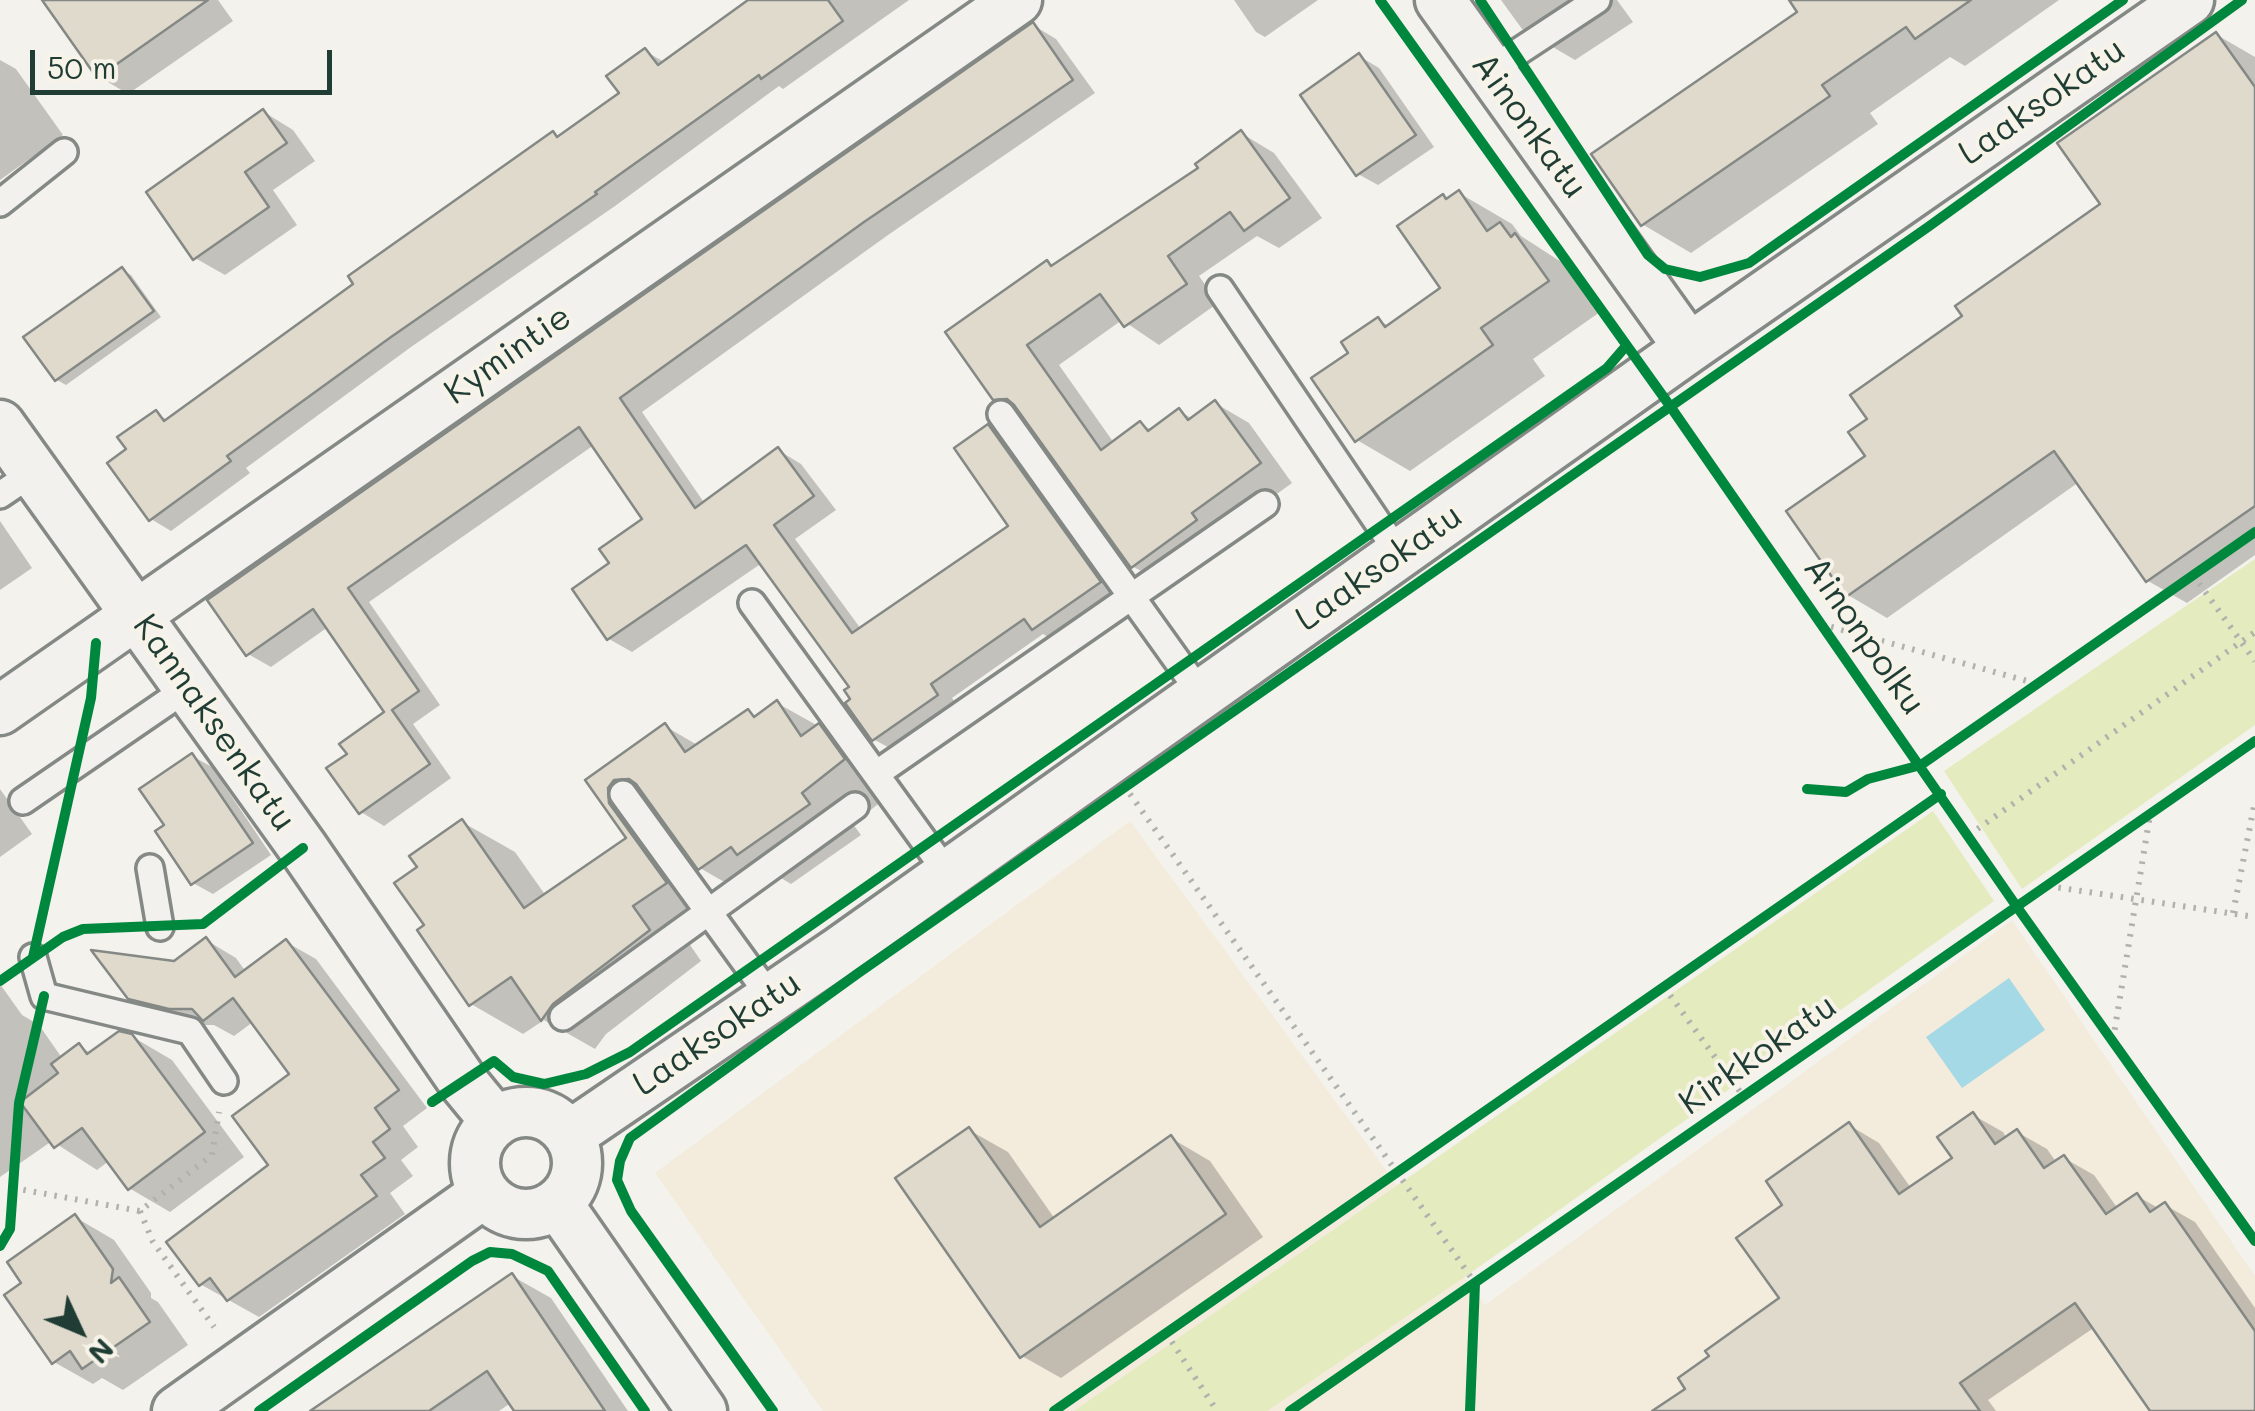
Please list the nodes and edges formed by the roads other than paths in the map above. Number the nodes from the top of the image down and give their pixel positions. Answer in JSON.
{"nodes":[{"id":1,"x":1016,"y":0,"type":"edge"},
{"id":2,"x":1440,"y":0,"type":"edge"},
{"id":3,"x":1597,"y":0,"type":"edge"},
{"id":4,"x":2186,"y":1,"type":"edge"},
{"id":5,"x":1489,"y":72,"type":"junction"},
{"id":6,"x":64,"y":152,"type":"dead end"},
{"id":7,"x":0,"y":203,"type":"edge"},
{"id":8,"x":1220,"y":289,"type":"dead end"},
{"id":9,"x":1689,"y":348,"type":"junction"},
{"id":10,"x":1001,"y":414,"type":"dead end"},
{"id":11,"x":0,"y":426,"type":"edge"},
{"id":12,"x":17,"y":484,"type":"edge"},
{"id":13,"x":1266,"y":504,"type":"dead end"},
{"id":14,"x":1399,"y":554,"type":"junction"},
{"id":15,"x":1132,"y":597,"type":"junction"},
{"id":16,"x":752,"y":602,"type":"dead end"},
{"id":17,"x":137,"y":613,"type":"junction"},
{"id":18,"x":188,"y":686,"type":"junction"},
{"id":19,"x":1201,"y":694,"type":"junction"},
{"id":20,"x":0,"y":710,"type":"edge"},
{"id":21,"x":876,"y":774,"type":"junction"},
{"id":22,"x":623,"y":794,"type":"dead end"},
{"id":23,"x":23,"y":801,"type":"dead end"},
{"id":24,"x":855,"y":806,"type":"dead end"},
{"id":25,"x":150,"y":868,"type":"dead end"},
{"id":26,"x":948,"y":874,"type":"junction"},
{"id":27,"x":708,"y":913,"type":"junction"},
{"id":28,"x":160,"y":927,"type":"dead end"},
{"id":29,"x":33,"y":957,"type":"dead end"},
{"id":30,"x":771,"y":998,"type":"junction"},
{"id":31,"x":563,"y":1017,"type":"dead end"},
{"id":32,"x":224,"y":1081,"type":"road end"},
{"id":33,"x":494,"y":1120,"type":"junction"},
{"id":34,"x":570,"y":1135,"type":"junction"},
{"id":35,"x":484,"y":1194,"type":"junction"},
{"id":36,"x":558,"y":1204,"type":"junction"},
{"id":37,"x":177,"y":1411,"type":"edge"},
{"id":38,"x":702,"y":1411,"type":"edge"}],
"edges":[{"from":1,"to":17,"type":"street","name":"Kymintie"},
{"from":2,"to":5,"type":"street","name":"Ainonkatu"},
{"from":3,"to":5,"type":"lane"},
{"from":4,"to":9,"type":"street","name":"Laaksokatu"},
{"from":5,"to":9,"type":"street","name":"Ainonkatu"},
{"from":6,"to":7,"type":"lane"},
{"from":8,"to":14,"type":"lane"},
{"from":9,"to":14,"type":"street","name":"Laaksokatu"},
{"from":10,"to":15,"type":"lane"},
{"from":11,"to":12,"type":"street","name":"Kannaksenkatu"},
{"from":12,"to":17,"type":"street","name":"Kannaksenkatu"},
{"from":13,"to":15,"type":"lane"},
{"from":14,"to":19,"type":"street","name":"Laaksokatu"},
{"from":15,"to":19,"type":"lane"},
{"from":15,"to":21,"type":"lane"},
{"from":16,"to":21,"type":"lane"},
{"from":17,"to":18,"type":"street","name":"Kannaksenkatu"},
{"from":17,"to":20,"type":"street","name":"Kymintie"},
{"from":18,"to":23,"type":"lane"},
{"from":18,"to":33,"type":"street","name":"Kannaksenkatu"},
{"from":19,"to":26,"type":"street","name":"Laaksokatu"},
{"from":21,"to":26,"type":"lane"},
{"from":22,"to":27,"type":"lane"},
{"from":24,"to":27,"type":"lane"},
{"from":25,"to":28,"type":"lane"},
{"from":26,"to":30,"type":"street","name":"Laaksokatu"},
{"from":27,"to":30,"type":"lane"},
{"from":27,"to":31,"type":"lane"},
{"from":29,"to":32,"type":"lane"},
{"from":30,"to":34,"type":"street","name":"Laaksokatu"},
{"from":33,"to":34,"type":"street"},
{"from":33,"to":35,"type":"street"},
{"from":34,"to":36,"type":"street"},
{"from":35,"to":36,"type":"street"},
{"from":35,"to":37,"type":"street"},
{"from":36,"to":38,"type":"street"}]}
